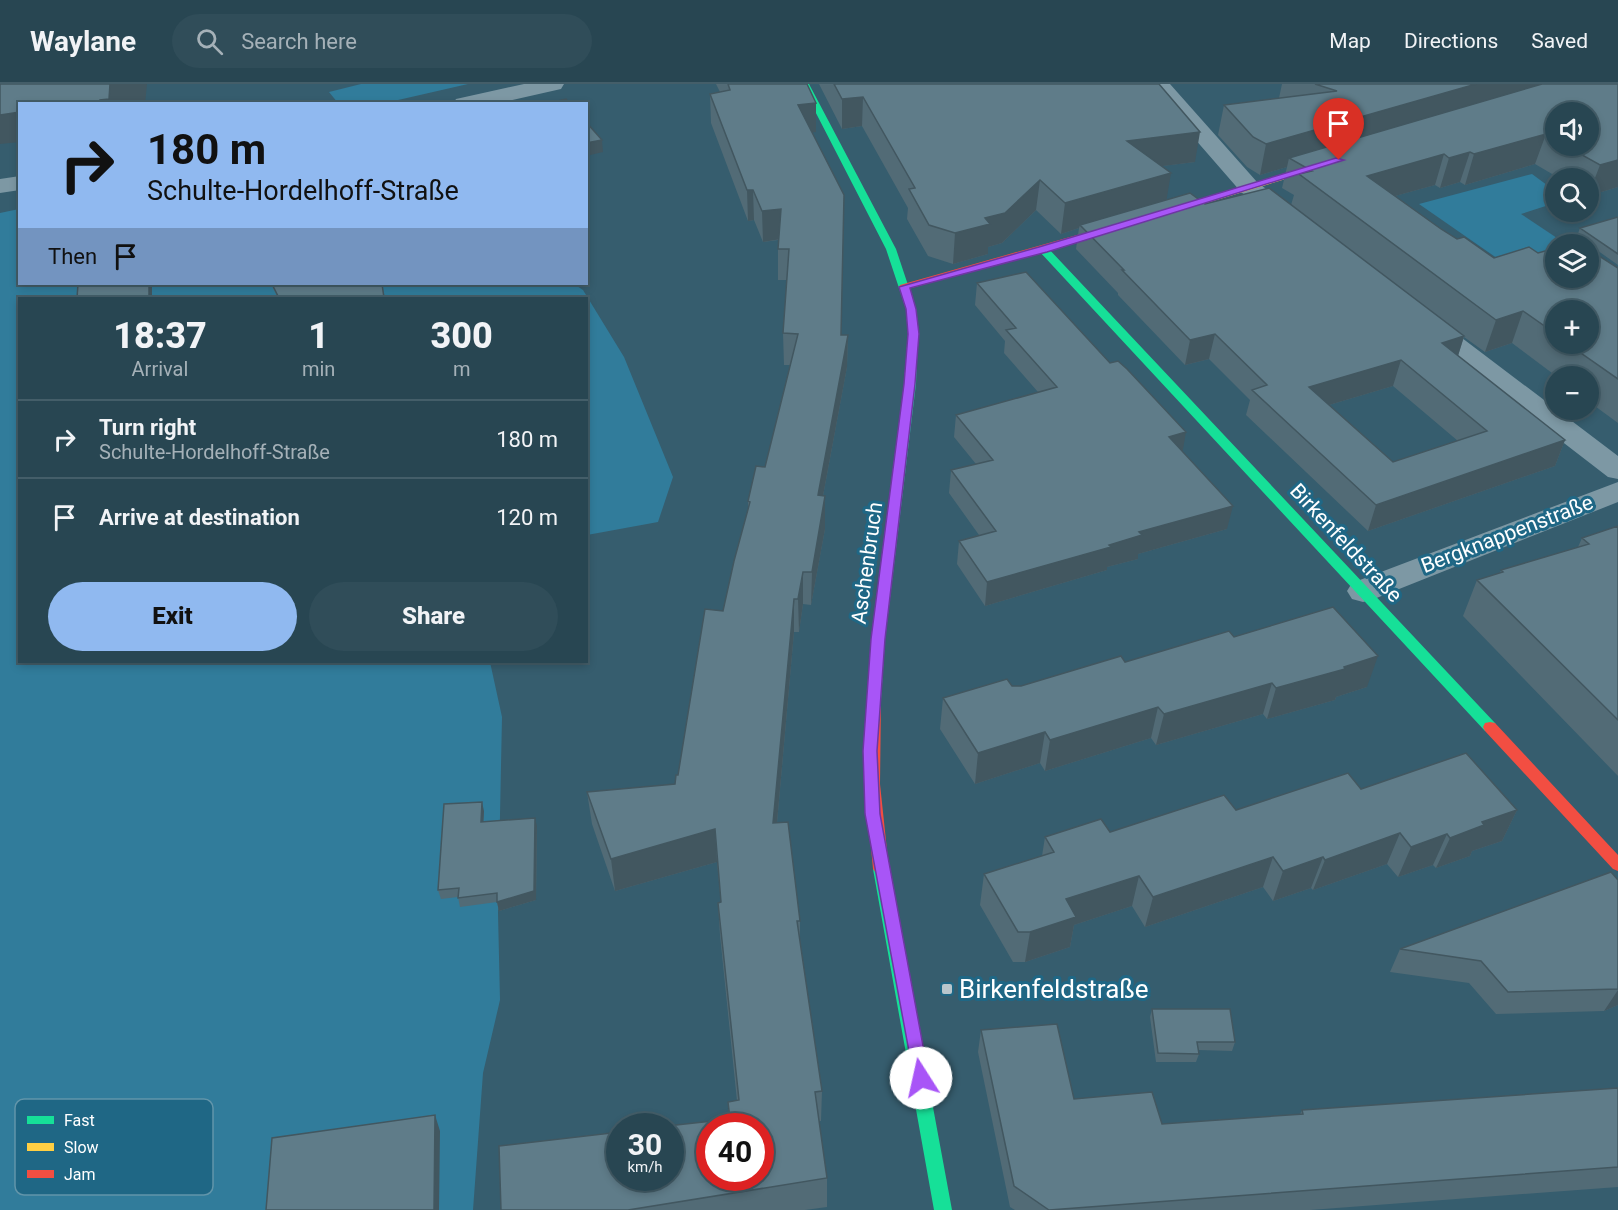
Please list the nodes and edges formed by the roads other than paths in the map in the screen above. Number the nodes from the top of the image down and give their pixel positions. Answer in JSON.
{"nodes":[{"id":1,"x":553,"y":84,"type":"edge"},
{"id":2,"x":805,"y":84,"type":"edge"},
{"id":3,"x":1158,"y":84,"type":"edge"},
{"id":4,"x":473,"y":102,"type":"edge"},
{"id":5,"x":1339,"y":160,"type":"edge"},
{"id":6,"x":18,"y":183,"type":"edge"},
{"id":7,"x":0,"y":186,"type":"edge"},
{"id":8,"x":1249,"y":187,"type":"junction"},
{"id":9,"x":1295,"y":222,"type":"edge"},
{"id":10,"x":1043,"y":249,"type":"junction"},
{"id":11,"x":904,"y":287,"type":"junction"},
{"id":12,"x":1404,"y":307,"type":"edge"},
{"id":13,"x":1618,"y":470,"type":"edge"},
{"id":14,"x":1618,"y":491,"type":"edge"},
{"id":15,"x":1363,"y":591,"type":"junction"},
{"id":16,"x":1618,"y":866,"type":"edge"},
{"id":17,"x":943,"y":1210,"type":"edge"}],
"edges":[{"from":1,"to":4,"type":"street"},
{"from":2,"to":11,"type":"street","name":"Aschenbruch"},
{"from":3,"to":8,"type":"street"},
{"from":5,"to":8,"type":"street"},
{"from":6,"to":7,"type":"street"},
{"from":8,"to":9,"type":"street"},
{"from":8,"to":10,"type":"street"},
{"from":10,"to":11,"type":"street"},
{"from":10,"to":15,"type":"street","name":"Birkenfeldstraße"},
{"from":11,"to":17,"type":"street","name":"Aschenbruch"},
{"from":12,"to":13,"type":"street"},
{"from":14,"to":15,"type":"street","name":"Bergknappenstraße"},
{"from":15,"to":16,"type":"street","name":"Birkenfeldstraße"}]}
